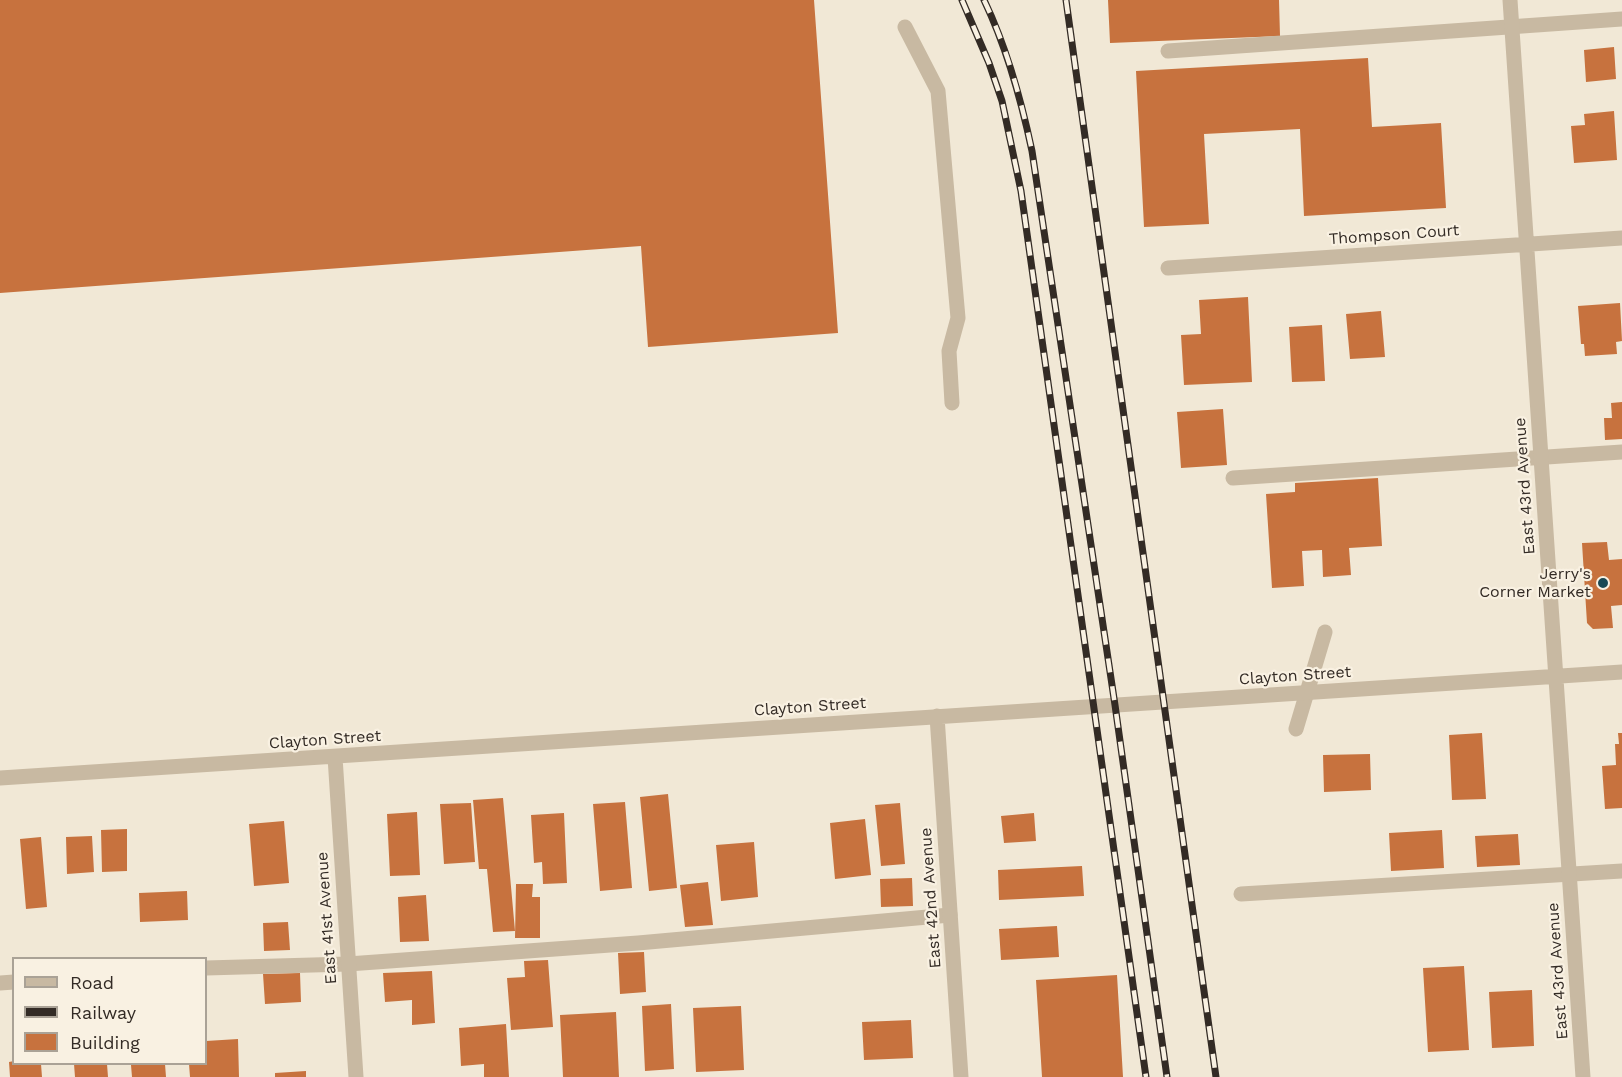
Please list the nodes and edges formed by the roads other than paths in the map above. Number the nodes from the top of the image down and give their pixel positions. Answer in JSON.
{"nodes":[{"id":1,"x":1510,"y":0,"type":"edge"},
{"id":2,"x":1622,"y":19,"type":"edge"},
{"id":3,"x":905,"y":27,"type":"dead end"},
{"id":4,"x":1512,"y":27,"type":"junction"},
{"id":5,"x":1168,"y":51,"type":"dead end"},
{"id":6,"x":1622,"y":238,"type":"edge"},
{"id":7,"x":1526,"y":244,"type":"junction"},
{"id":8,"x":1168,"y":268,"type":"dead end"},
{"id":9,"x":952,"y":403,"type":"dead end"},
{"id":10,"x":1622,"y":452,"type":"edge"},
{"id":11,"x":1541,"y":458,"type":"junction"},
{"id":12,"x":1233,"y":478,"type":"dead end"},
{"id":13,"x":1325,"y":632,"type":"dead end"},
{"id":14,"x":1622,"y":672,"type":"edge"},
{"id":15,"x":1556,"y":677,"type":"junction"},
{"id":16,"x":1306,"y":694,"type":"junction"},
{"id":17,"x":937,"y":716,"type":"junction"},
{"id":18,"x":1296,"y":729,"type":"dead end"},
{"id":19,"x":334,"y":757,"type":"junction"},
{"id":20,"x":0,"y":778,"type":"edge"},
{"id":21,"x":1622,"y":871,"type":"edge"},
{"id":22,"x":1569,"y":874,"type":"junction"},
{"id":23,"x":1241,"y":894,"type":"dead end"},
{"id":24,"x":951,"y":915,"type":"junction"},
{"id":25,"x":348,"y":964,"type":"junction"},
{"id":26,"x":207,"y":968,"type":"edge"},
{"id":27,"x":356,"y":1077,"type":"edge"},
{"id":28,"x":962,"y":1077,"type":"edge"},
{"id":29,"x":1583,"y":1077,"type":"edge"}],
"edges":[{"from":1,"to":4,"type":"street","name":"East 43rd Avenue"},
{"from":2,"to":4,"type":"street"},
{"from":3,"to":9,"type":"street"},
{"from":4,"to":5,"type":"street"},
{"from":4,"to":7,"type":"street","name":"East 43rd Avenue"},
{"from":6,"to":7,"type":"street","name":"Thompson Court"},
{"from":7,"to":8,"type":"street","name":"Thompson Court"},
{"from":7,"to":11,"type":"street","name":"East 43rd Avenue"},
{"from":10,"to":11,"type":"street"},
{"from":11,"to":12,"type":"street"},
{"from":11,"to":15,"type":"street","name":"East 43rd Avenue"},
{"from":13,"to":16,"type":"street"},
{"from":14,"to":15,"type":"street","name":"Clayton Street"},
{"from":15,"to":16,"type":"street","name":"Clayton Street"},
{"from":15,"to":22,"type":"street","name":"East 43rd Avenue"},
{"from":16,"to":17,"type":"street","name":"Clayton Street"},
{"from":16,"to":18,"type":"street"},
{"from":17,"to":19,"type":"street","name":"Clayton Street"},
{"from":17,"to":24,"type":"street","name":"East 42nd Avenue"},
{"from":19,"to":20,"type":"street","name":"Clayton Street"},
{"from":19,"to":25,"type":"street","name":"East 41st Avenue"},
{"from":21,"to":22,"type":"street"},
{"from":22,"to":23,"type":"street"},
{"from":22,"to":29,"type":"street","name":"East 43rd Avenue"},
{"from":24,"to":25,"type":"street"},
{"from":24,"to":28,"type":"street","name":"East 42nd Avenue"},
{"from":25,"to":26,"type":"street"},
{"from":25,"to":27,"type":"street","name":"East 41st Avenue"}]}
